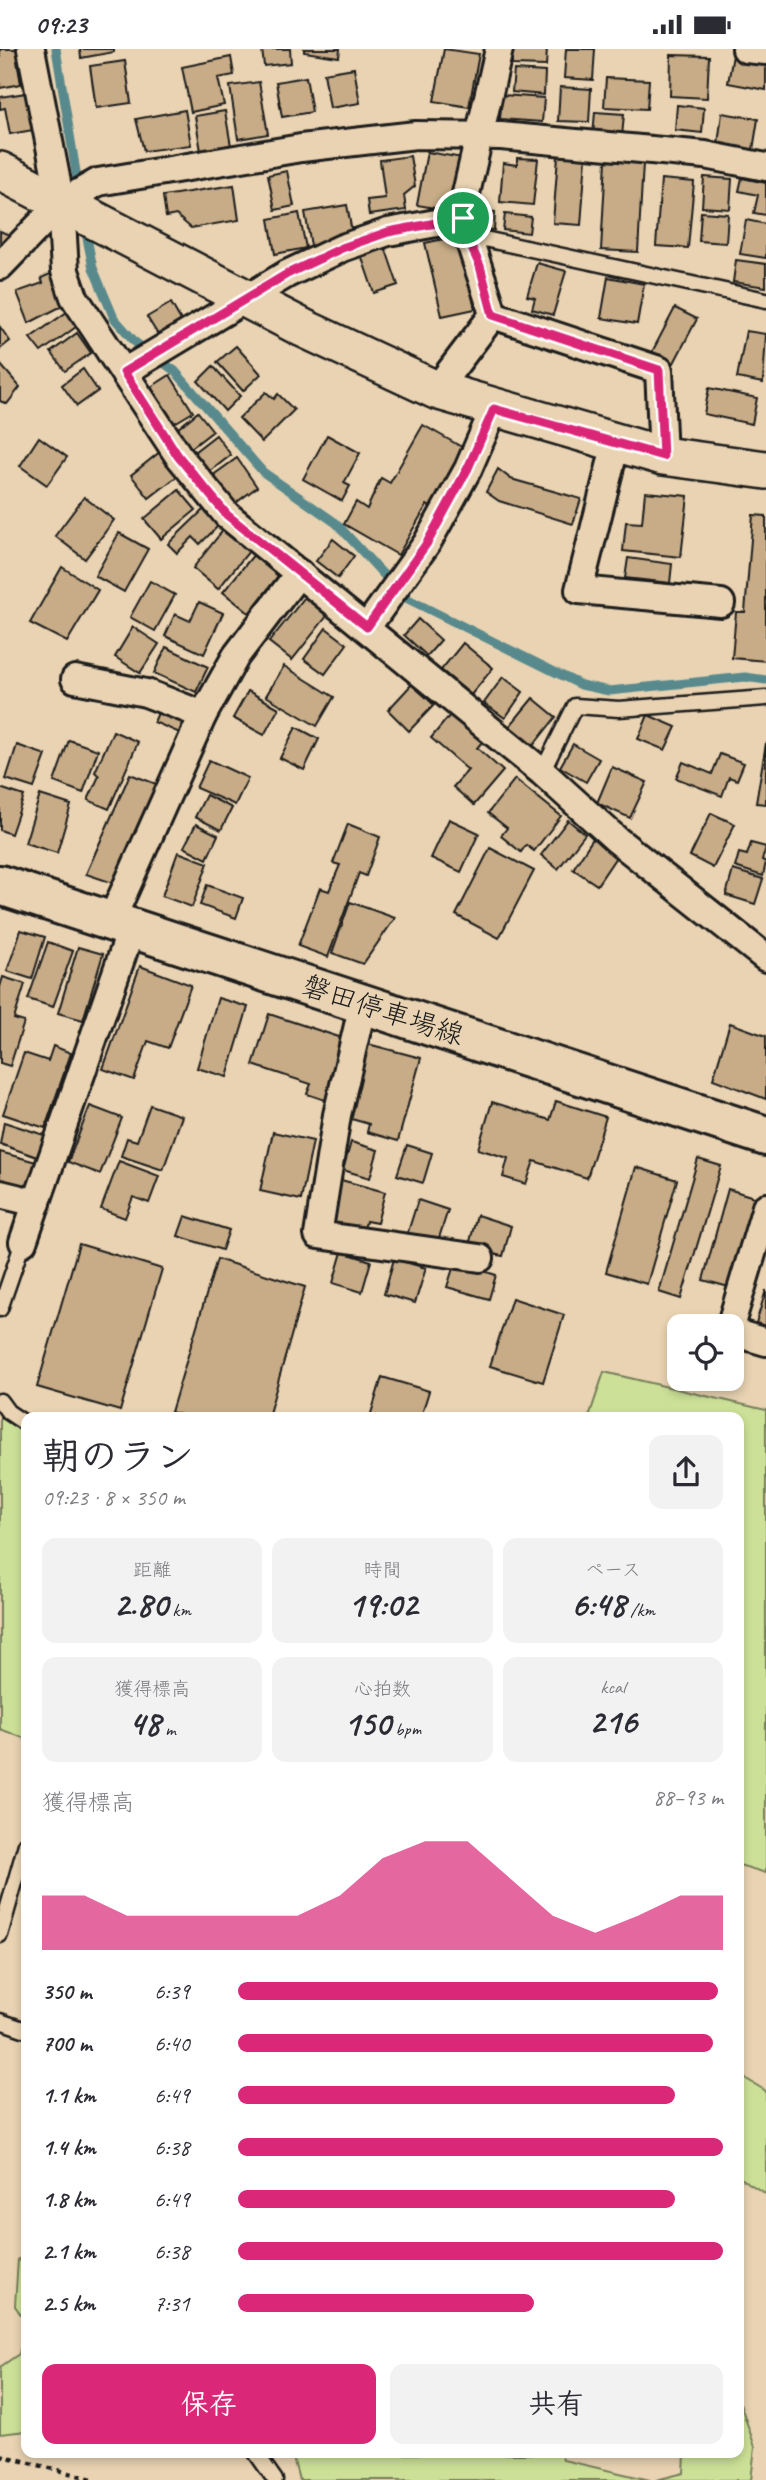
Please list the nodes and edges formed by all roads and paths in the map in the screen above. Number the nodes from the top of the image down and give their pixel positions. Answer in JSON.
{"nodes":[{"id":1,"x":31,"y":49,"type":"edge"},
{"id":2,"x":499,"y":49,"type":"edge"},
{"id":3,"x":746,"y":49,"type":"edge"},
{"id":4,"x":766,"y":51,"type":"edge"},
{"id":5,"x":480,"y":136,"type":"junction"},
{"id":6,"x":766,"y":167,"type":"edge"},
{"id":7,"x":0,"y":171,"type":"edge"},
{"id":8,"x":61,"y":202,"type":"junction"},
{"id":9,"x":464,"y":226,"type":"junction"},
{"id":10,"x":0,"y":266,"type":"edge"},
{"id":11,"x":248,"y":300,"type":"junction"},
{"id":12,"x":766,"y":300,"type":"edge"},
{"id":13,"x":493,"y":315,"type":"junction"},
{"id":14,"x":124,"y":372,"type":"junction"},
{"id":15,"x":436,"y":390,"type":"junction"},
{"id":16,"x":494,"y":409,"type":"junction"},
{"id":17,"x":616,"y":443,"type":"junction"},
{"id":18,"x":663,"y":456,"type":"junction"},
{"id":19,"x":766,"y":470,"type":"edge"},
{"id":20,"x":299,"y":573,"type":"junction"},
{"id":21,"x":721,"y":603,"type":"dead end"},
{"id":22,"x":367,"y":627,"type":"junction"},
{"id":23,"x":75,"y":678,"type":"dead end"},
{"id":24,"x":766,"y":698,"type":"edge"},
{"id":25,"x":204,"y":715,"type":"junction"},
{"id":26,"x":542,"y":772,"type":"junction"},
{"id":27,"x":0,"y":885,"type":"edge"},
{"id":28,"x":121,"y":924,"type":"junction"},
{"id":29,"x":766,"y":958,"type":"edge"},
{"id":30,"x":363,"y":1004,"type":"junction"},
{"id":31,"x":766,"y":1136,"type":"edge"},
{"id":32,"x":0,"y":1194,"type":"edge"},
{"id":33,"x":37,"y":1203,"type":"junction"},
{"id":34,"x":766,"y":1207,"type":"edge"},
{"id":35,"x":23,"y":1242,"type":"joint"},
{"id":36,"x":480,"y":1258,"type":"dead end"},
{"id":37,"x":0,"y":1309,"type":"edge"},
{"id":38,"x":735,"y":1314,"type":"edge"},
{"id":39,"x":744,"y":1334,"type":"edge"},
{"id":40,"x":766,"y":1342,"type":"edge"},
{"id":41,"x":0,"y":1401,"type":"edge"},
{"id":42,"x":21,"y":1421,"type":"edge"},
{"id":43,"x":21,"y":1861,"type":"edge"},
{"id":44,"x":0,"y":1935,"type":"edge"},
{"id":45,"x":0,"y":2021,"type":"edge"},
{"id":46,"x":21,"y":2028,"type":"edge"},
{"id":47,"x":0,"y":2455,"type":"edge"},
{"id":48,"x":261,"y":2458,"type":"edge"},
{"id":49,"x":96,"y":2480,"type":"edge"},
{"id":50,"x":275,"y":2480,"type":"edge"}],
"edges":[{"from":1,"to":8,"type":"street"},
{"from":2,"to":5,"type":"street"},
{"from":3,"to":4,"type":"street"},
{"from":5,"to":6,"type":"street"},
{"from":5,"to":8,"type":"street"},
{"from":5,"to":9,"type":"street"},
{"from":7,"to":8,"type":"street"},
{"from":8,"to":10,"type":"street"},
{"from":8,"to":11,"type":"street"},
{"from":8,"to":14,"type":"street"},
{"from":9,"to":11,"type":"street"},
{"from":9,"to":12,"type":"lane"},
{"from":9,"to":13,"type":"street"},
{"from":11,"to":14,"type":"street"},
{"from":11,"to":15,"type":"street"},
{"from":13,"to":15,"type":"street"},
{"from":13,"to":18,"type":"street"},
{"from":14,"to":20,"type":"street"},
{"from":15,"to":16,"type":"street"},
{"from":16,"to":17,"type":"street"},
{"from":16,"to":22,"type":"street"},
{"from":17,"to":18,"type":"street"},
{"from":17,"to":21,"type":"street"},
{"from":18,"to":19,"type":"street"},
{"from":20,"to":22,"type":"street"},
{"from":20,"to":25,"type":"street"},
{"from":22,"to":26,"type":"street"},
{"from":23,"to":25,"type":"street"},
{"from":24,"to":26,"type":"lane"},
{"from":25,"to":28,"type":"street"},
{"from":26,"to":29,"type":"street"},
{"from":27,"to":28,"type":"main road","name":"磐田停車場線"},
{"from":28,"to":30,"type":"main road","name":"磐田停車場線"},
{"from":28,"to":33,"type":"street"},
{"from":30,"to":31,"type":"main road","name":"磐田停車場線"},
{"from":30,"to":36,"type":"street"},
{"from":32,"to":33,"type":"street"},
{"from":33,"to":35,"type":"street"},
{"from":34,"to":38,"type":"street"},
{"from":35,"to":37,"type":"lane"},
{"from":39,"to":40,"type":"street"},
{"from":41,"to":42,"type":"lane"},
{"from":43,"to":44,"type":"lane"},
{"from":45,"to":46,"type":"lane"},
{"from":47,"to":49,"type":"path"},
{"from":48,"to":50,"type":"lane"}]}
